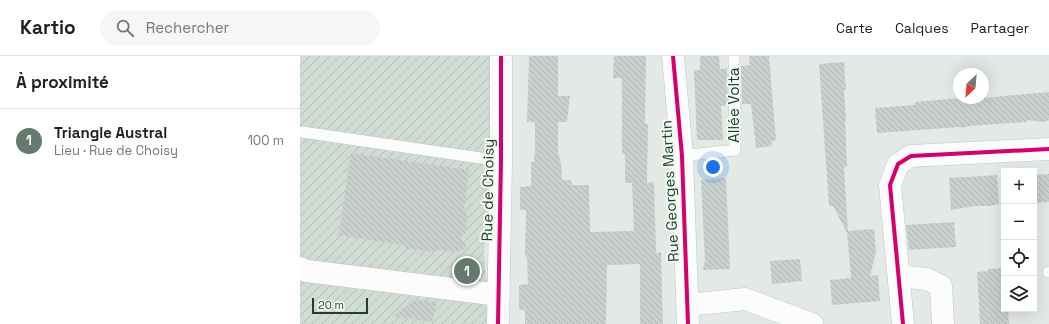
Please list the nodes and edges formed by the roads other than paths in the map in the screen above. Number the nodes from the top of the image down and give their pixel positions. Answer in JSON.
{"nodes":[{"id":1,"x":501,"y":56,"type":"edge"},
{"id":2,"x":673,"y":56,"type":"edge"},
{"id":3,"x":734,"y":56,"type":"edge"},
{"id":4,"x":302,"y":132,"type":"dead end"},
{"id":5,"x":1049,"y":149,"type":"edge"},
{"id":6,"x":682,"y":156,"type":"junction"},
{"id":7,"x":501,"y":161,"type":"junction"},
{"id":8,"x":300,"y":268,"type":"edge"},
{"id":9,"x":899,"y":276,"type":"junction"},
{"id":10,"x":499,"y":295,"type":"junction"},
{"id":11,"x":688,"y":314,"type":"edge"},
{"id":12,"x":498,"y":324,"type":"edge"},
{"id":13,"x":812,"y":324,"type":"edge"},
{"id":14,"x":902,"y":324,"type":"edge"},
{"id":15,"x":943,"y":324,"type":"edge"}],
"edges":[{"from":1,"to":7,"type":"street","name":"Rue de Choisy"},
{"from":2,"to":6,"type":"street","name":"Rue Georges Martin"},
{"from":3,"to":6,"type":"lane","name":"Allée Volta"},
{"from":4,"to":7,"type":"lane"},
{"from":5,"to":9,"type":"street"},
{"from":6,"to":11,"type":"street","name":"Rue Georges Martin"},
{"from":7,"to":10,"type":"street","name":"Rue de Choisy"},
{"from":8,"to":10,"type":"street"},
{"from":9,"to":14,"type":"street"},
{"from":9,"to":15,"type":"street"},
{"from":10,"to":12,"type":"street","name":"Rue de Choisy"},
{"from":11,"to":13,"type":"street"}]}
